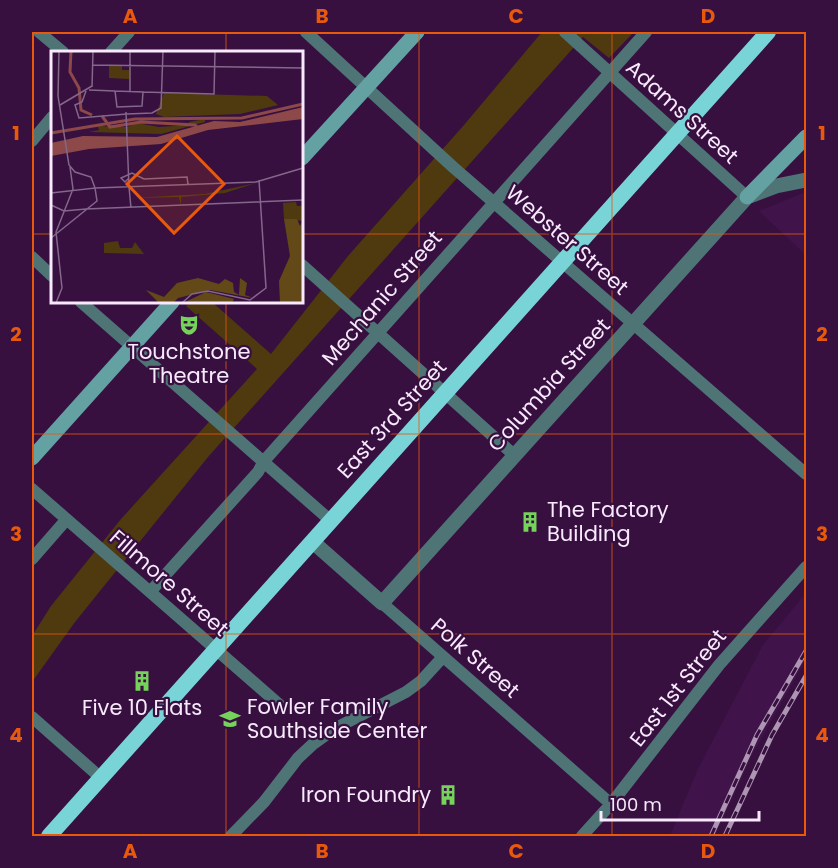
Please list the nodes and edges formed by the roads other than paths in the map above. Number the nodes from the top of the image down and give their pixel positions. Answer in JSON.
{"nodes":[{"id":1,"x":39,"y":32,"type":"edge"},
{"id":2,"x":129,"y":32,"type":"edge"},
{"id":3,"x":306,"y":32,"type":"edge"},
{"id":4,"x":417,"y":32,"type":"edge"},
{"id":5,"x":565,"y":32,"type":"edge"},
{"id":6,"x":646,"y":32,"type":"edge"},
{"id":7,"x":768,"y":32,"type":"edge"},
{"id":8,"x":62,"y":51,"type":"edge"},
{"id":9,"x":112,"y":51,"type":"edge"},
{"id":10,"x":609,"y":72,"type":"junction"},
{"id":11,"x":366,"y":87,"type":"junction"},
{"id":12,"x":51,"y":118,"type":"edge"},
{"id":13,"x":677,"y":133,"type":"junction"},
{"id":14,"x":807,"y":137,"type":"edge"},
{"id":15,"x":32,"y":141,"type":"edge"},
{"id":16,"x":303,"y":157,"type":"edge"},
{"id":17,"x":807,"y":180,"type":"edge"},
{"id":18,"x":747,"y":197,"type":"junction"},
{"id":19,"x":493,"y":201,"type":"junction"},
{"id":20,"x":32,"y":257,"type":"edge"},
{"id":21,"x":563,"y":261,"type":"junction"},
{"id":22,"x":303,"y":266,"type":"edge"},
{"id":23,"x":51,"y":275,"type":"edge"},
{"id":24,"x":82,"y":303,"type":"edge"},
{"id":25,"x":171,"y":303,"type":"edge"},
{"id":26,"x":633,"y":323,"type":"junction"},
{"id":27,"x":379,"y":333,"type":"junction"},
{"id":28,"x":132,"y":347,"type":"junction"},
{"id":29,"x":446,"y":393,"type":"junction"},
{"id":30,"x":514,"y":455,"type":"junction"},
{"id":31,"x":32,"y":458,"type":"edge"},
{"id":32,"x":264,"y":461,"type":"junction"},
{"id":33,"x":807,"y":474,"type":"edge"},
{"id":34,"x":32,"y":489,"type":"edge"},
{"id":35,"x":66,"y":520,"type":"junction"},
{"id":36,"x":331,"y":521,"type":"junction"},
{"id":37,"x":313,"y":542,"type":"junction"},
{"id":38,"x":32,"y":559,"type":"edge"},
{"id":39,"x":807,"y":567,"type":"edge"},
{"id":40,"x":150,"y":592,"type":"junction"},
{"id":41,"x":382,"y":603,"type":"junction"},
{"id":42,"x":216,"y":649,"type":"junction"},
{"id":43,"x":442,"y":658,"type":"junction"},
{"id":44,"x":282,"y":707,"type":"dead end"},
{"id":45,"x":32,"y":717,"type":"edge"},
{"id":46,"x":102,"y":778,"type":"junction"},
{"id":47,"x":611,"y":804,"type":"junction"},
{"id":48,"x":49,"y":837,"type":"edge"},
{"id":49,"x":231,"y":837,"type":"edge"},
{"id":50,"x":582,"y":837,"type":"edge"}],
"edges":[{"from":1,"to":8,"type":"street"},
{"from":2,"to":9,"type":"street"},
{"from":3,"to":11,"type":"street","name":"Webster Street"},
{"from":4,"to":11,"type":"main road"},
{"from":5,"to":10,"type":"street","name":"Adams Street"},
{"from":6,"to":10,"type":"street","name":"Mechanic Street"},
{"from":7,"to":13,"type":"highway","name":"East 3rd Street"},
{"from":10,"to":13,"type":"street","name":"Adams Street"},
{"from":10,"to":19,"type":"street","name":"Mechanic Street"},
{"from":11,"to":16,"type":"main road"},
{"from":11,"to":19,"type":"street","name":"Webster Street"},
{"from":12,"to":15,"type":"street"},
{"from":13,"to":18,"type":"street","name":"Adams Street"},
{"from":13,"to":21,"type":"highway","name":"East 3rd Street"},
{"from":14,"to":18,"type":"main road"},
{"from":17,"to":18,"type":"street"},
{"from":18,"to":26,"type":"street","name":"Columbia Street"},
{"from":19,"to":21,"type":"street","name":"Webster Street"},
{"from":19,"to":27,"type":"street","name":"Mechanic Street"},
{"from":20,"to":23,"type":"street"},
{"from":21,"to":26,"type":"street","name":"Webster Street"},
{"from":21,"to":29,"type":"highway","name":"East 3rd Street"},
{"from":22,"to":27,"type":"street"},
{"from":24,"to":28,"type":"street"},
{"from":25,"to":28,"type":"main road"},
{"from":26,"to":30,"type":"street","name":"Columbia Street"},
{"from":26,"to":33,"type":"street","name":"Webster Street"},
{"from":27,"to":29,"type":"street"},
{"from":27,"to":32,"type":"street","name":"Mechanic Street"},
{"from":28,"to":31,"type":"main road"},
{"from":28,"to":32,"type":"street"},
{"from":29,"to":30,"type":"street"},
{"from":29,"to":36,"type":"highway","name":"East 3rd Street"},
{"from":30,"to":41,"type":"street","name":"Columbia Street"},
{"from":32,"to":36,"type":"street"},
{"from":32,"to":40,"type":"street","name":"Mechanic Street"},
{"from":34,"to":35,"type":"street","name":"Fillmore Street"},
{"from":35,"to":38,"type":"street"},
{"from":35,"to":40,"type":"street","name":"Fillmore Street"},
{"from":36,"to":37,"type":"highway","name":"East 3rd Street"},
{"from":37,"to":41,"type":"street","name":"Polk Street"},
{"from":37,"to":42,"type":"highway","name":"East 3rd Street"},
{"from":39,"to":47,"type":"street","name":"East 1st Street"},
{"from":40,"to":42,"type":"street","name":"Fillmore Street"},
{"from":41,"to":43,"type":"street","name":"Polk Street"},
{"from":42,"to":44,"type":"street","name":"Fillmore Street"},
{"from":42,"to":46,"type":"highway","name":"East 3rd Street"},
{"from":43,"to":47,"type":"street","name":"Polk Street"},
{"from":43,"to":49,"type":"street"},
{"from":45,"to":46,"type":"street"},
{"from":46,"to":48,"type":"highway","name":"East 3rd Street"},
{"from":47,"to":50,"type":"street","name":"East 1st Street"}]}
